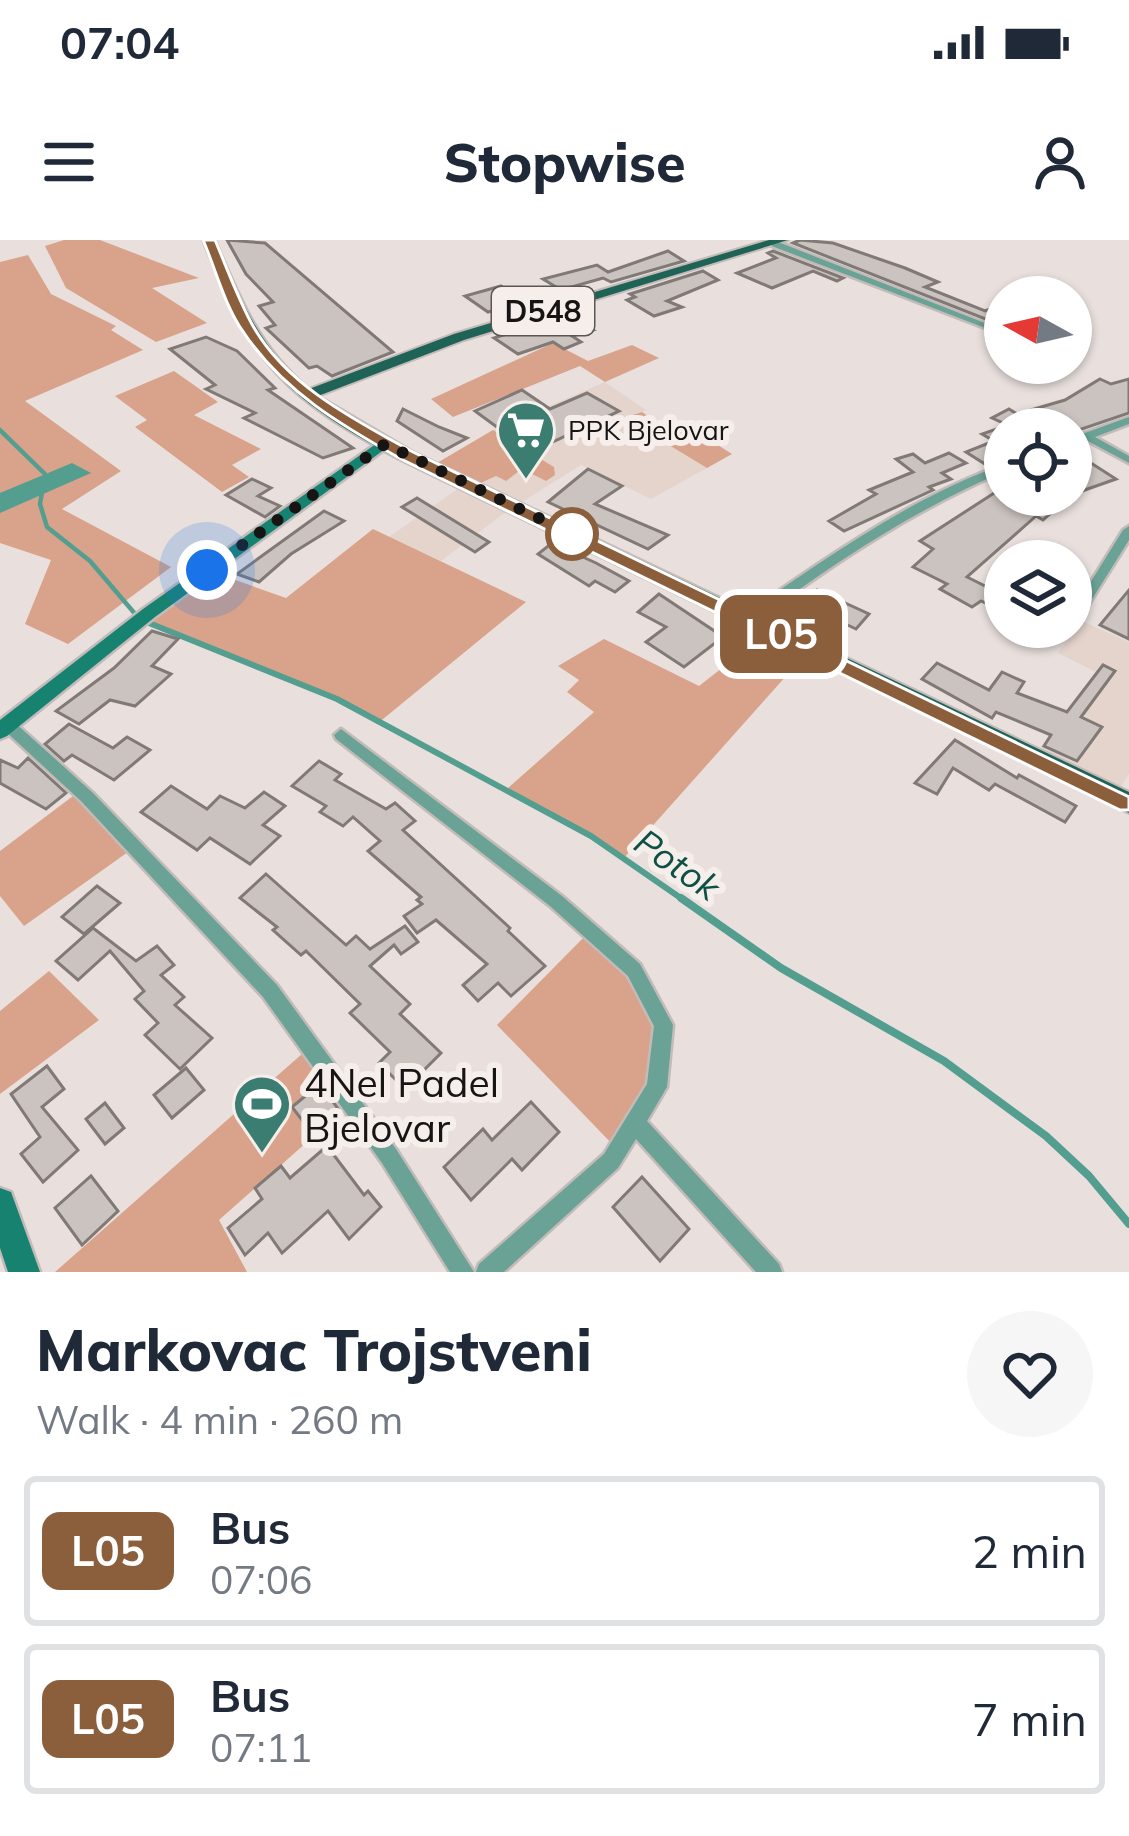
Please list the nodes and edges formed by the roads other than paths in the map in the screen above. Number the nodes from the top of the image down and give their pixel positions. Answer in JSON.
{"nodes":[{"id":1,"x":209,"y":240,"type":"edge"},
{"id":2,"x":778,"y":242,"type":"edge"},
{"id":3,"x":984,"y":324,"type":"edge"},
{"id":4,"x":292,"y":382,"type":"junction"},
{"id":5,"x":341,"y":382,"type":"junction"},
{"id":6,"x":308,"y":395,"type":"junction"},
{"id":7,"x":1129,"y":420,"type":"edge"},
{"id":8,"x":1092,"y":434,"type":"edge"},
{"id":9,"x":1092,"y":439,"type":"edge"},
{"id":10,"x":385,"y":444,"type":"junction"},
{"id":11,"x":1129,"y":460,"type":"edge"},
{"id":12,"x":984,"y":476,"type":"edge"},
{"id":13,"x":1129,"y":530,"type":"edge"},
{"id":14,"x":1092,"y":590,"type":"edge"},
{"id":15,"x":750,"y":619,"type":"junction"},
{"id":16,"x":4,"y":728,"type":"edge"},
{"id":17,"x":341,"y":735,"type":"dead end"},
{"id":18,"x":1129,"y":803,"type":"edge"},
{"id":19,"x":634,"y":1124,"type":"junction"},
{"id":20,"x":0,"y":1203,"type":"edge"},
{"id":21,"x":24,"y":1272,"type":"edge"},
{"id":22,"x":463,"y":1272,"type":"edge"},
{"id":23,"x":487,"y":1272,"type":"edge"},
{"id":24,"x":771,"y":1272,"type":"edge"}],
"edges":[{"from":1,"to":4,"type":"main road"},
{"from":2,"to":3,"type":"street"},
{"from":2,"to":5,"type":"main road","number":"D548"},
{"from":4,"to":5,"type":"main road"},
{"from":4,"to":6,"type":"main road"},
{"from":5,"to":6,"type":"main road","number":"D548"},
{"from":6,"to":10,"type":"main road"},
{"from":7,"to":8,"type":"street"},
{"from":9,"to":11,"type":"street"},
{"from":10,"to":15,"type":"main road"},
{"from":10,"to":16,"type":"main road"},
{"from":12,"to":15,"type":"street"},
{"from":13,"to":14,"type":"street"},
{"from":15,"to":18,"type":"main road"},
{"from":16,"to":22,"type":"street"},
{"from":17,"to":19,"type":"street"},
{"from":19,"to":23,"type":"street"},
{"from":19,"to":24,"type":"street"},
{"from":20,"to":21,"type":"main road"}]}
